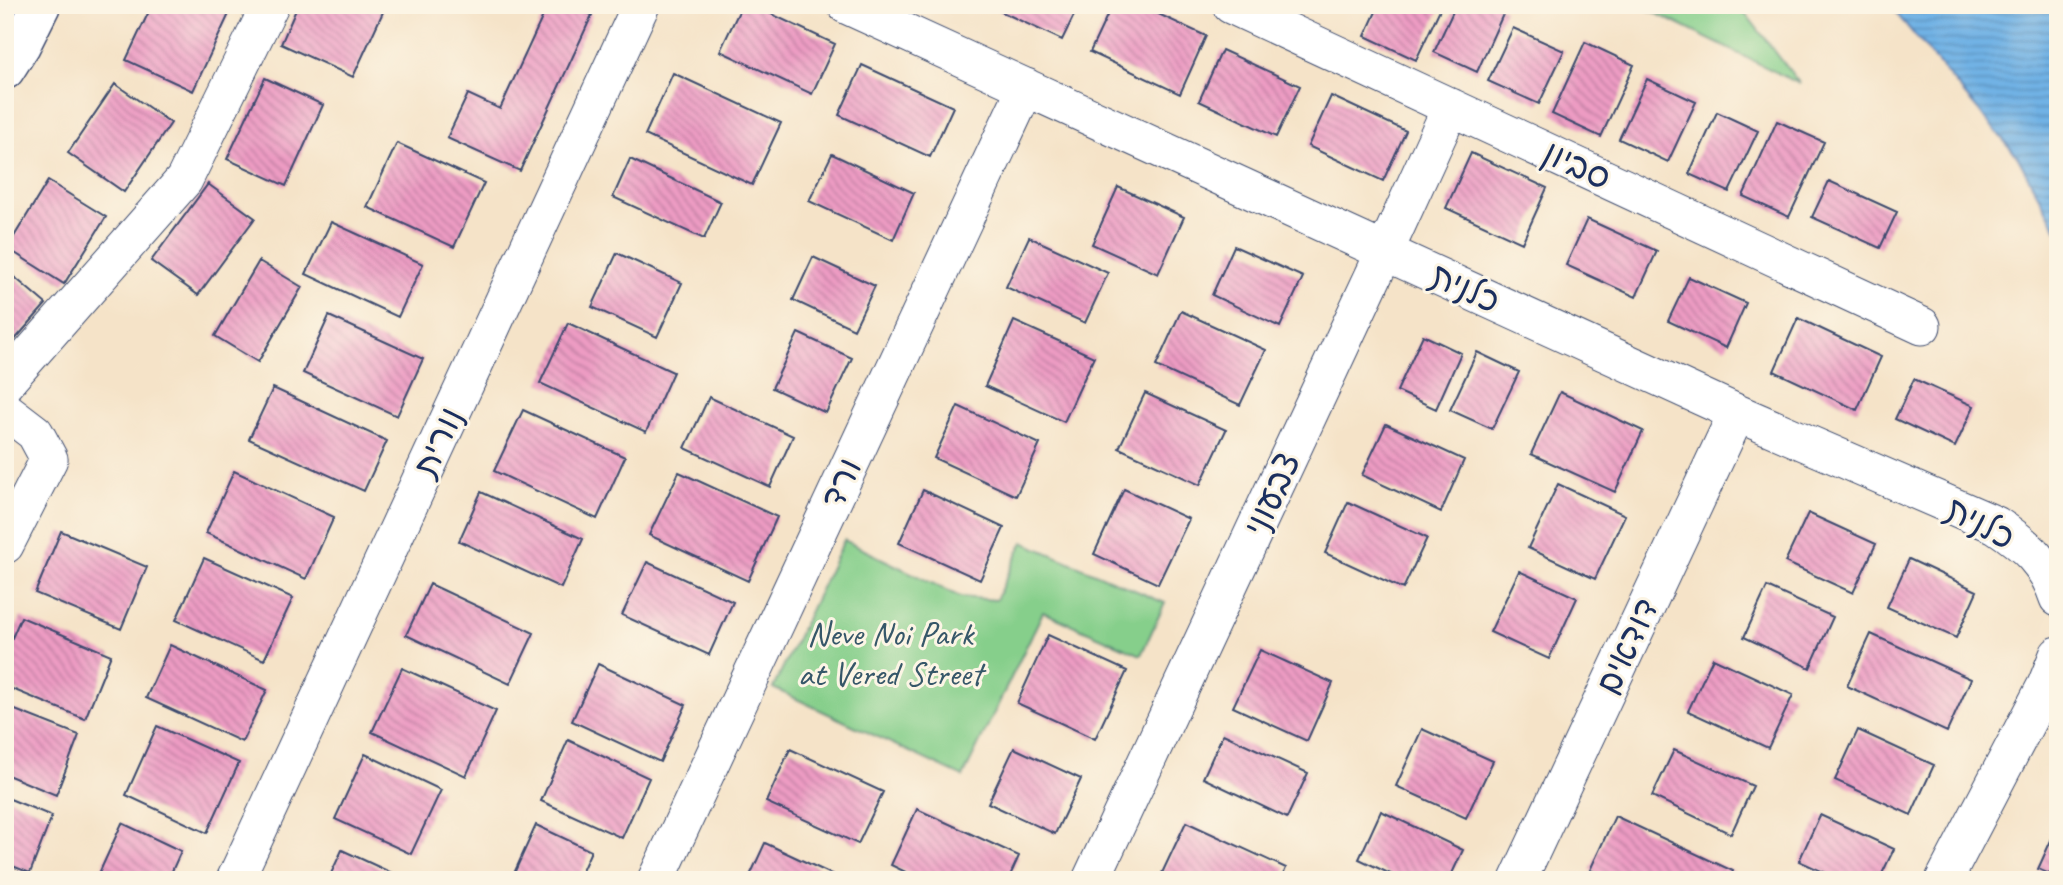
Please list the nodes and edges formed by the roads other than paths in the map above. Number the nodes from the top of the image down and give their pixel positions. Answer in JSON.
{"nodes":[{"id":1,"x":41,"y":5,"type":"edge"},
{"id":2,"x":270,"y":5,"type":"edge"},
{"id":3,"x":641,"y":5,"type":"edge"},
{"id":4,"x":846,"y":5,"type":"edge"},
{"id":5,"x":1231,"y":5,"type":"edge"},
{"id":6,"x":5,"y":69,"type":"edge"},
{"id":7,"x":1026,"y":87,"type":"junction"},
{"id":8,"x":1451,"y":107,"type":"junction"},
{"id":9,"x":1385,"y":251,"type":"junction"},
{"id":10,"x":1922,"y":326,"type":"dead end"},
{"id":11,"x":5,"y":383,"type":"edge"},
{"id":12,"x":5,"y":410,"type":"edge"},
{"id":13,"x":1737,"y":413,"type":"junction"},
{"id":14,"x":5,"y":545,"type":"edge"},
{"id":15,"x":2058,"y":598,"type":"edge"},
{"id":16,"x":2058,"y":655,"type":"edge"},
{"id":17,"x":235,"y":880,"type":"edge"},
{"id":18,"x":656,"y":880,"type":"edge"},
{"id":19,"x":1091,"y":880,"type":"edge"},
{"id":20,"x":1518,"y":880,"type":"edge"},
{"id":21,"x":1944,"y":880,"type":"edge"}],
"edges":[{"from":1,"to":6,"type":"street"},
{"from":2,"to":11,"type":"street"},
{"from":3,"to":17,"type":"street","name":"נורית"},
{"from":4,"to":7,"type":"street","name":"כלנית"},
{"from":5,"to":8,"type":"street","name":"סביון"},
{"from":7,"to":9,"type":"street","name":"כלנית"},
{"from":7,"to":18,"type":"street","name":"ורד"},
{"from":8,"to":9,"type":"street","name":"צבעוני"},
{"from":8,"to":10,"type":"street","name":"סביון"},
{"from":9,"to":13,"type":"street","name":"כלנית"},
{"from":9,"to":19,"type":"street","name":"צבעוני"},
{"from":12,"to":14,"type":"street"},
{"from":13,"to":15,"type":"street","name":"כלנית"},
{"from":13,"to":20,"type":"street","name":"דודאים"},
{"from":16,"to":21,"type":"street"}]}
